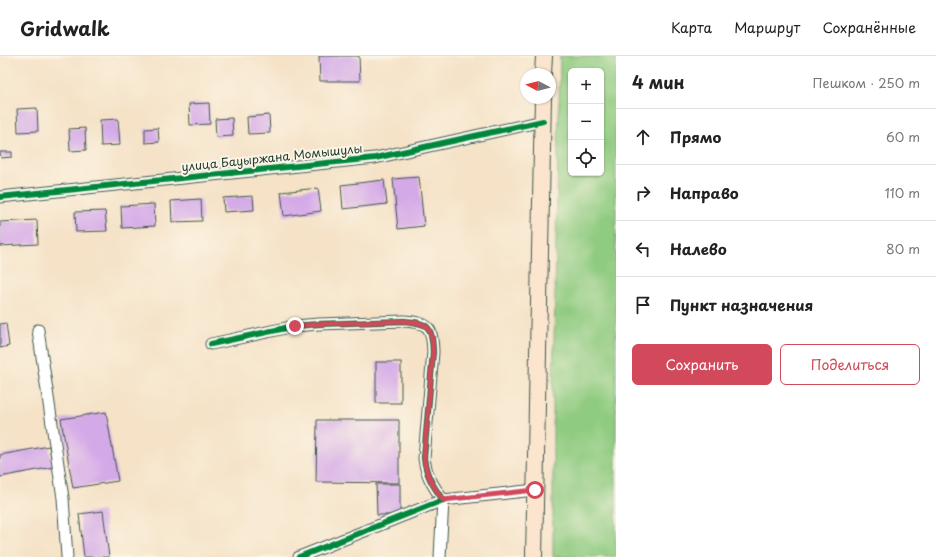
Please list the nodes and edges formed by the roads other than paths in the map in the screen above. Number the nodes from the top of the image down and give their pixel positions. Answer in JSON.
{"nodes":[{"id":1,"x":544,"y":56,"type":"edge"},
{"id":2,"x":543,"y":68,"type":"edge"},
{"id":3,"x":543,"y":104,"type":"edge"},
{"id":4,"x":543,"y":121,"type":"junction"},
{"id":5,"x":0,"y":197,"type":"edge"},
{"id":6,"x":38,"y":330,"type":"dead end"},
{"id":7,"x":212,"y":344,"type":"dead end"},
{"id":8,"x":535,"y":490,"type":"junction"},
{"id":9,"x":443,"y":500,"type":"junction"},
{"id":10,"x":67,"y":557,"type":"edge"},
{"id":11,"x":299,"y":557,"type":"edge"},
{"id":12,"x":440,"y":557,"type":"edge"},
{"id":13,"x":534,"y":557,"type":"edge"}],
"edges":[{"from":1,"to":2,"type":"main road"},
{"from":3,"to":4,"type":"main road"},
{"from":4,"to":5,"type":"street","name":"улица Бауыржана Момышулы"},
{"from":4,"to":8,"type":"main road"},
{"from":6,"to":10,"type":"street"},
{"from":7,"to":9,"type":"street"},
{"from":8,"to":9,"type":"street"},
{"from":8,"to":13,"type":"main road"},
{"from":9,"to":11,"type":"street"},
{"from":9,"to":12,"type":"street"}]}
